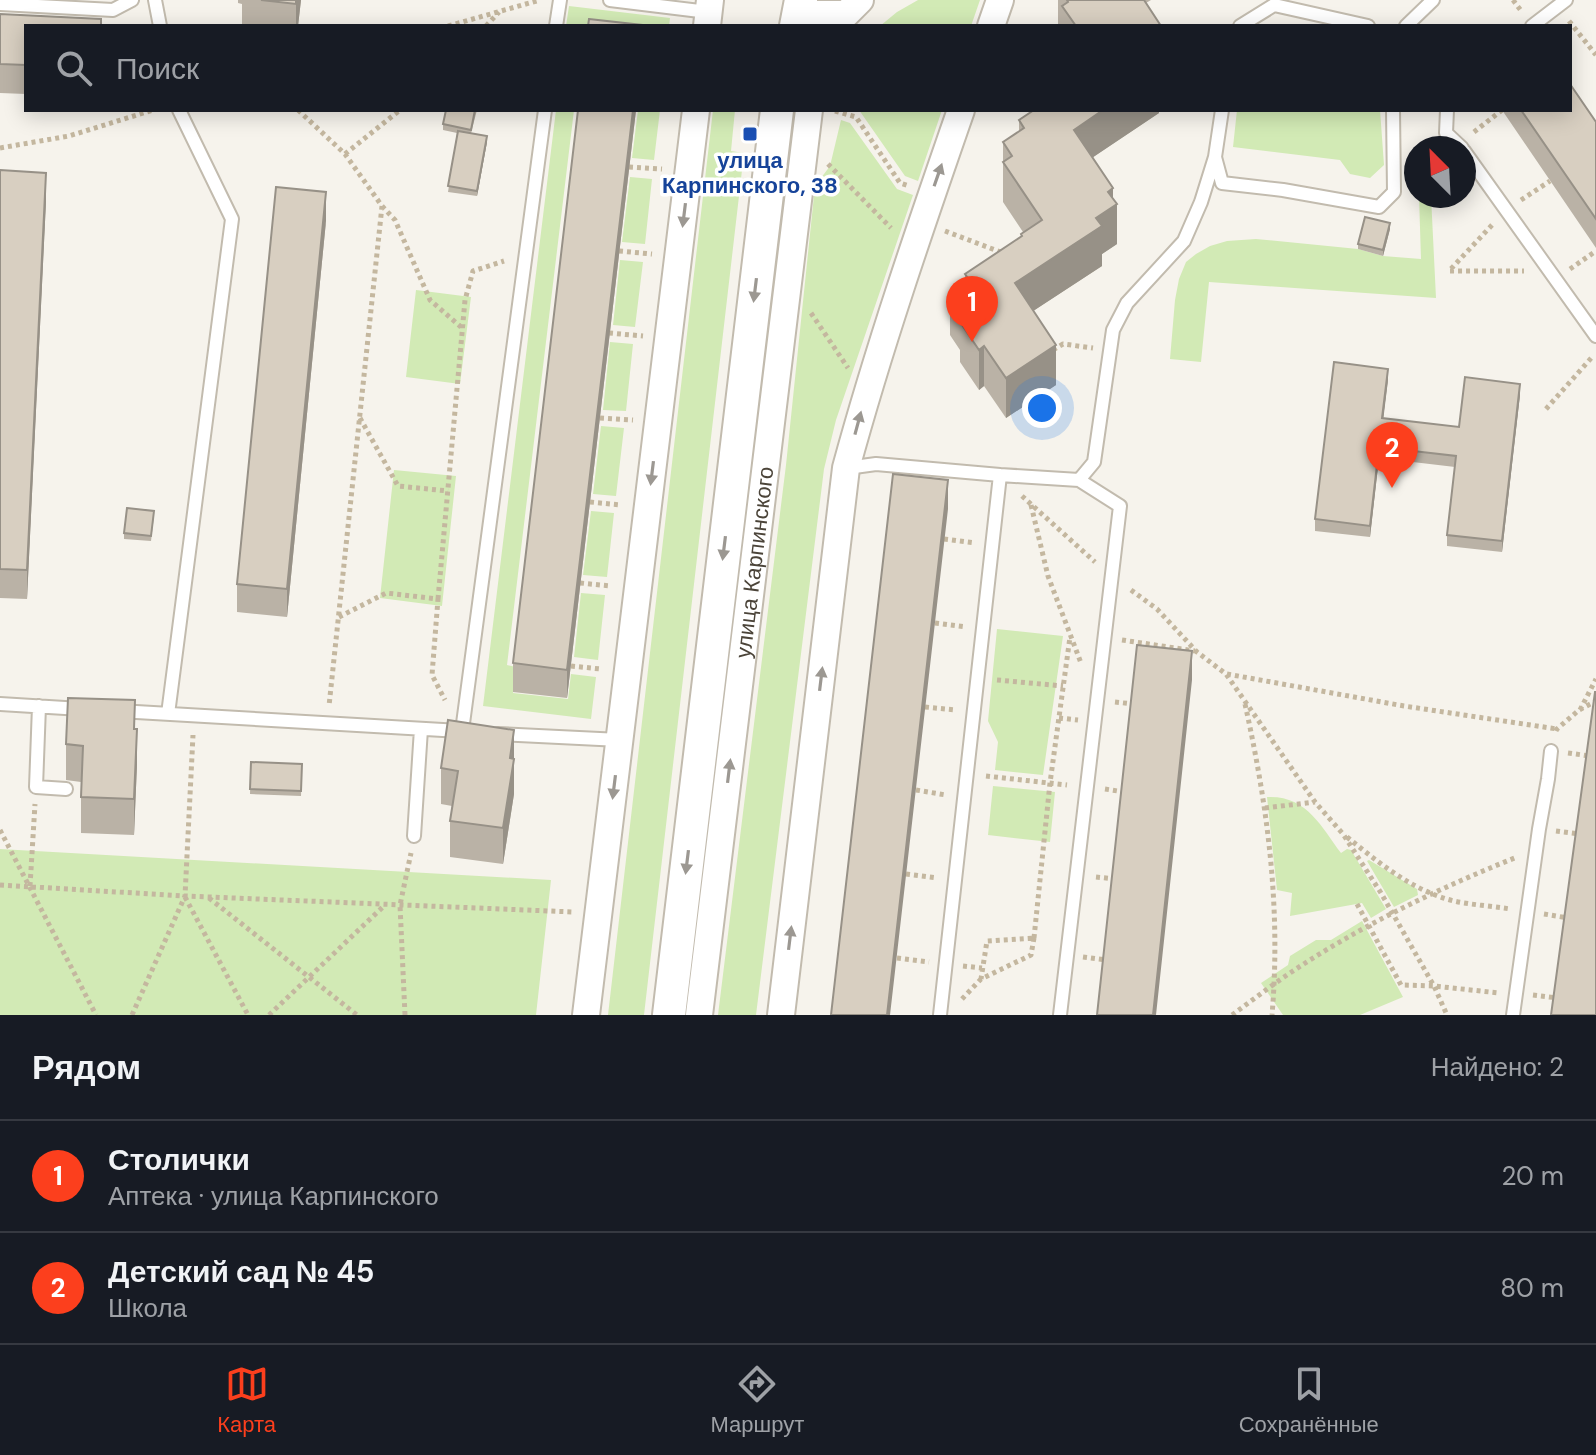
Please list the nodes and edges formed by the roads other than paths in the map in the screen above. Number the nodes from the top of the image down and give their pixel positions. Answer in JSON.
{"nodes":[{"id":1,"x":132,"y":0,"type":"edge"},
{"id":2,"x":155,"y":0,"type":"edge"},
{"id":3,"x":560,"y":0,"type":"edge"},
{"id":4,"x":610,"y":0,"type":"edge"},
{"id":5,"x":860,"y":0,"type":"edge"},
{"id":6,"x":1000,"y":0,"type":"edge"},
{"id":7,"x":1433,"y":0,"type":"edge"},
{"id":8,"x":1562,"y":3,"type":"edge"},
{"id":9,"x":0,"y":4,"type":"edge"},
{"id":10,"x":708,"y":13,"type":"edge"},
{"id":11,"x":799,"y":16,"type":"edge"},
{"id":12,"x":160,"y":24,"type":"edge"},
{"id":13,"x":556,"y":24,"type":"edge"},
{"id":14,"x":992,"y":24,"type":"edge"},
{"id":15,"x":1243,"y":24,"type":"edge"},
{"id":16,"x":1359,"y":24,"type":"edge"},
{"id":17,"x":1408,"y":24,"type":"edge"},
{"id":18,"x":1535,"y":24,"type":"edge"},
{"id":19,"x":180,"y":112,"type":"edge"},
{"id":20,"x":545,"y":112,"type":"edge"},
{"id":21,"x":696,"y":112,"type":"edge"},
{"id":22,"x":777,"y":112,"type":"edge"},
{"id":23,"x":809,"y":112,"type":"edge"},
{"id":24,"x":960,"y":112,"type":"edge"},
{"id":25,"x":1222,"y":112,"type":"edge"},
{"id":26,"x":1393,"y":112,"type":"edge"},
{"id":27,"x":1447,"y":112,"type":"edge"},
{"id":28,"x":1449,"y":136,"type":"edge"},
{"id":29,"x":1215,"y":157,"type":"junction"},
{"id":30,"x":1476,"y":167,"type":"edge"},
{"id":31,"x":1596,"y":336,"type":"edge"},
{"id":32,"x":846,"y":468,"type":"junction"},
{"id":33,"x":1000,"y":475,"type":"junction"},
{"id":34,"x":1079,"y":480,"type":"junction"},
{"id":35,"x":0,"y":704,"type":"edge"},
{"id":36,"x":39,"y":706,"type":"junction"},
{"id":37,"x":168,"y":714,"type":"junction"},
{"id":38,"x":421,"y":729,"type":"junction"},
{"id":39,"x":462,"y":731,"type":"junction"},
{"id":40,"x":477,"y":732,"type":"edge"},
{"id":41,"x":492,"y":733,"type":"edge"},
{"id":42,"x":620,"y":740,"type":"junction"},
{"id":43,"x":1551,"y":751,"type":"dead end"},
{"id":44,"x":66,"y":789,"type":"edge"},
{"id":45,"x":414,"y":836,"type":"road end"},
{"id":46,"x":586,"y":1015,"type":"edge"},
{"id":47,"x":669,"y":1015,"type":"edge"},
{"id":48,"x":699,"y":1015,"type":"edge"},
{"id":49,"x":781,"y":1015,"type":"edge"},
{"id":50,"x":940,"y":1015,"type":"edge"},
{"id":51,"x":1060,"y":1015,"type":"edge"},
{"id":52,"x":1513,"y":1015,"type":"edge"}],
"edges":[{"from":1,"to":9,"type":"lane"},
{"from":2,"to":12,"type":"lane"},
{"from":3,"to":13,"type":"lane"},
{"from":4,"to":10,"type":"lane"},
{"from":5,"to":11,"type":"street"},
{"from":6,"to":14,"type":"street"},
{"from":7,"to":17,"type":"lane"},
{"from":8,"to":18,"type":"lane"},
{"from":15,"to":16,"type":"lane"},
{"from":19,"to":37,"type":"lane"},
{"from":20,"to":39,"type":"lane"},
{"from":21,"to":42,"type":"street","one_way":true},
{"from":22,"to":47,"type":"street","name":"улица Карпинского","one_way":true},
{"from":48,"to":23,"type":"street","name":"улица Карпинского","one_way":true},
{"from":32,"to":24,"type":"street","one_way":true},
{"from":25,"to":29,"type":"lane"},
{"from":26,"to":29,"type":"lane"},
{"from":27,"to":28,"type":"lane"},
{"from":29,"to":34,"type":"lane"},
{"from":30,"to":31,"type":"lane"},
{"from":32,"to":33,"type":"lane"},
{"from":49,"to":32,"type":"street","one_way":true},
{"from":33,"to":34,"type":"lane"},
{"from":33,"to":50,"type":"lane"},
{"from":34,"to":51,"type":"lane"},
{"from":35,"to":36,"type":"lane"},
{"from":36,"to":37,"type":"lane"},
{"from":36,"to":44,"type":"lane"},
{"from":37,"to":38,"type":"lane"},
{"from":38,"to":39,"type":"lane"},
{"from":38,"to":45,"type":"lane"},
{"from":39,"to":40,"type":"lane"},
{"from":41,"to":42,"type":"lane"},
{"from":42,"to":46,"type":"street","one_way":true},
{"from":43,"to":52,"type":"lane"}]}
